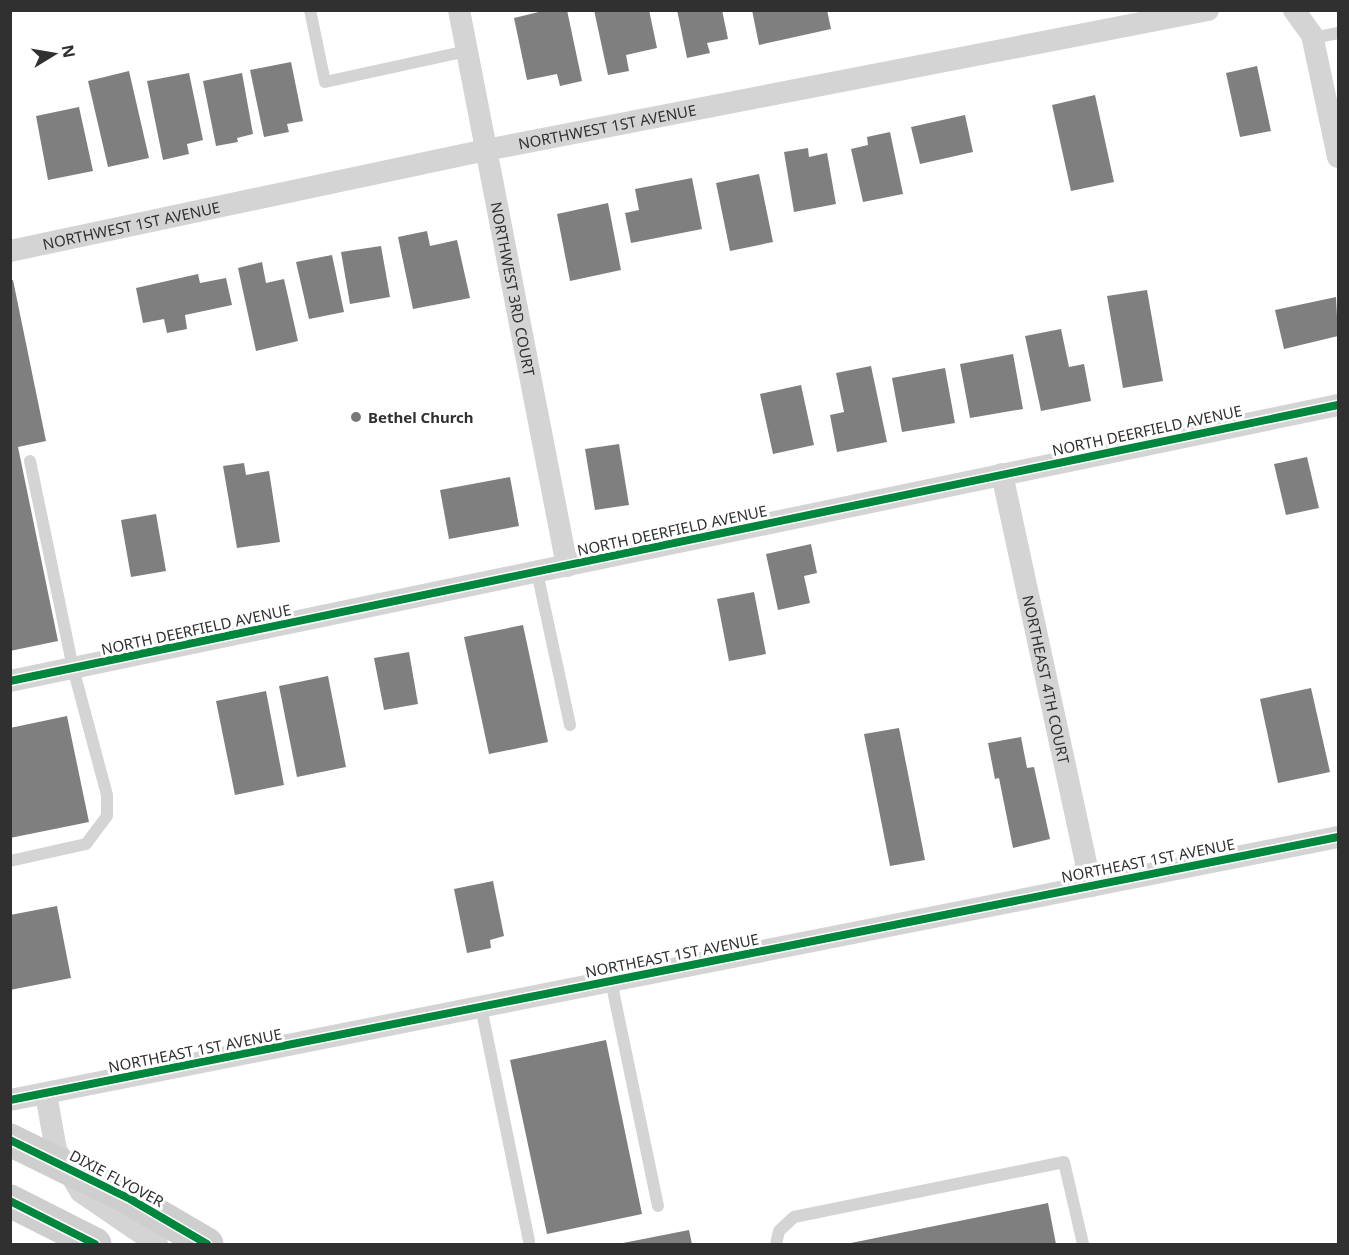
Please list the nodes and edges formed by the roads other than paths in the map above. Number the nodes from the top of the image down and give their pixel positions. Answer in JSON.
{"nodes":[{"id":1,"x":310,"y":10,"type":"edge"},
{"id":2,"x":459,"y":10,"type":"edge"},
{"id":3,"x":1208,"y":10,"type":"edge"},
{"id":4,"x":1294,"y":10,"type":"edge"},
{"id":5,"x":1338,"y":33,"type":"edge"},
{"id":6,"x":1313,"y":38,"type":"junction"},
{"id":7,"x":467,"y":51,"type":"junction"},
{"id":8,"x":486,"y":150,"type":"junction"},
{"id":9,"x":1338,"y":157,"type":"edge"},
{"id":10,"x":10,"y":251,"type":"edge"},
{"id":11,"x":1338,"y":405,"type":"edge"},
{"id":12,"x":30,"y":461,"type":"dead end"},
{"id":13,"x":1002,"y":474,"type":"junction"},
{"id":14,"x":567,"y":566,"type":"junction"},
{"id":15,"x":537,"y":572,"type":"junction"},
{"id":16,"x":73,"y":668,"type":"junction"},
{"id":17,"x":10,"y":681,"type":"edge"},
{"id":18,"x":570,"y":725,"type":"dead end"},
{"id":19,"x":1338,"y":837,"type":"edge"},
{"id":20,"x":10,"y":861,"type":"edge"},
{"id":21,"x":1090,"y":886,"type":"junction"},
{"id":22,"x":611,"y":981,"type":"junction"},
{"id":23,"x":481,"y":1007,"type":"junction"},
{"id":24,"x":46,"y":1094,"type":"junction"},
{"id":25,"x":10,"y":1100,"type":"edge"},
{"id":26,"x":10,"y":1140,"type":"edge"},
{"id":27,"x":10,"y":1201,"type":"edge"},
{"id":28,"x":658,"y":1206,"type":"dead end"},
{"id":29,"x":529,"y":1241,"type":"dead end"},
{"id":30,"x":94,"y":1245,"type":"edge"},
{"id":31,"x":157,"y":1245,"type":"edge"},
{"id":32,"x":207,"y":1245,"type":"edge"},
{"id":33,"x":776,"y":1245,"type":"edge"},
{"id":34,"x":1083,"y":1245,"type":"edge"}],
"edges":[{"from":1,"to":7,"type":"lane"},
{"from":2,"to":7,"type":"street","name":"NORTHWEST 3RD COURT"},
{"from":3,"to":8,"type":"street","name":"NORTHWEST 1ST AVENUE"},
{"from":4,"to":6,"type":"street"},
{"from":5,"to":6,"type":"lane"},
{"from":6,"to":9,"type":"street"},
{"from":7,"to":8,"type":"street","name":"NORTHWEST 3RD COURT"},
{"from":8,"to":10,"type":"street","name":"NORTHWEST 1ST AVENUE"},
{"from":8,"to":14,"type":"street","name":"NORTHWEST 3RD COURT"},
{"from":11,"to":13,"type":"street","name":"NORTH DEERFIELD AVENUE"},
{"from":12,"to":16,"type":"lane"},
{"from":13,"to":14,"type":"street","name":"NORTH DEERFIELD AVENUE"},
{"from":13,"to":21,"type":"street","name":"NORTHEAST 4TH COURT"},
{"from":14,"to":15,"type":"street","name":"NORTH DEERFIELD AVENUE"},
{"from":15,"to":16,"type":"street","name":"NORTH DEERFIELD AVENUE"},
{"from":15,"to":18,"type":"lane"},
{"from":16,"to":17,"type":"street","name":"NORTH DEERFIELD AVENUE"},
{"from":16,"to":20,"type":"lane"},
{"from":19,"to":21,"type":"street","name":"NORTHEAST 1ST AVENUE"},
{"from":21,"to":22,"type":"street","name":"NORTHEAST 1ST AVENUE"},
{"from":22,"to":23,"type":"street","name":"NORTHEAST 1ST AVENUE"},
{"from":22,"to":28,"type":"lane"},
{"from":23,"to":24,"type":"street","name":"NORTHEAST 1ST AVENUE"},
{"from":23,"to":29,"type":"lane"},
{"from":24,"to":25,"type":"street","name":"NORTHEAST 1ST AVENUE"},
{"from":24,"to":31,"type":"street"},
{"from":26,"to":32,"type":"main road","name":"DIXIE FLYOVER","bridge":true},
{"from":27,"to":30,"type":"main road"},
{"from":33,"to":34,"type":"lane"}]}
